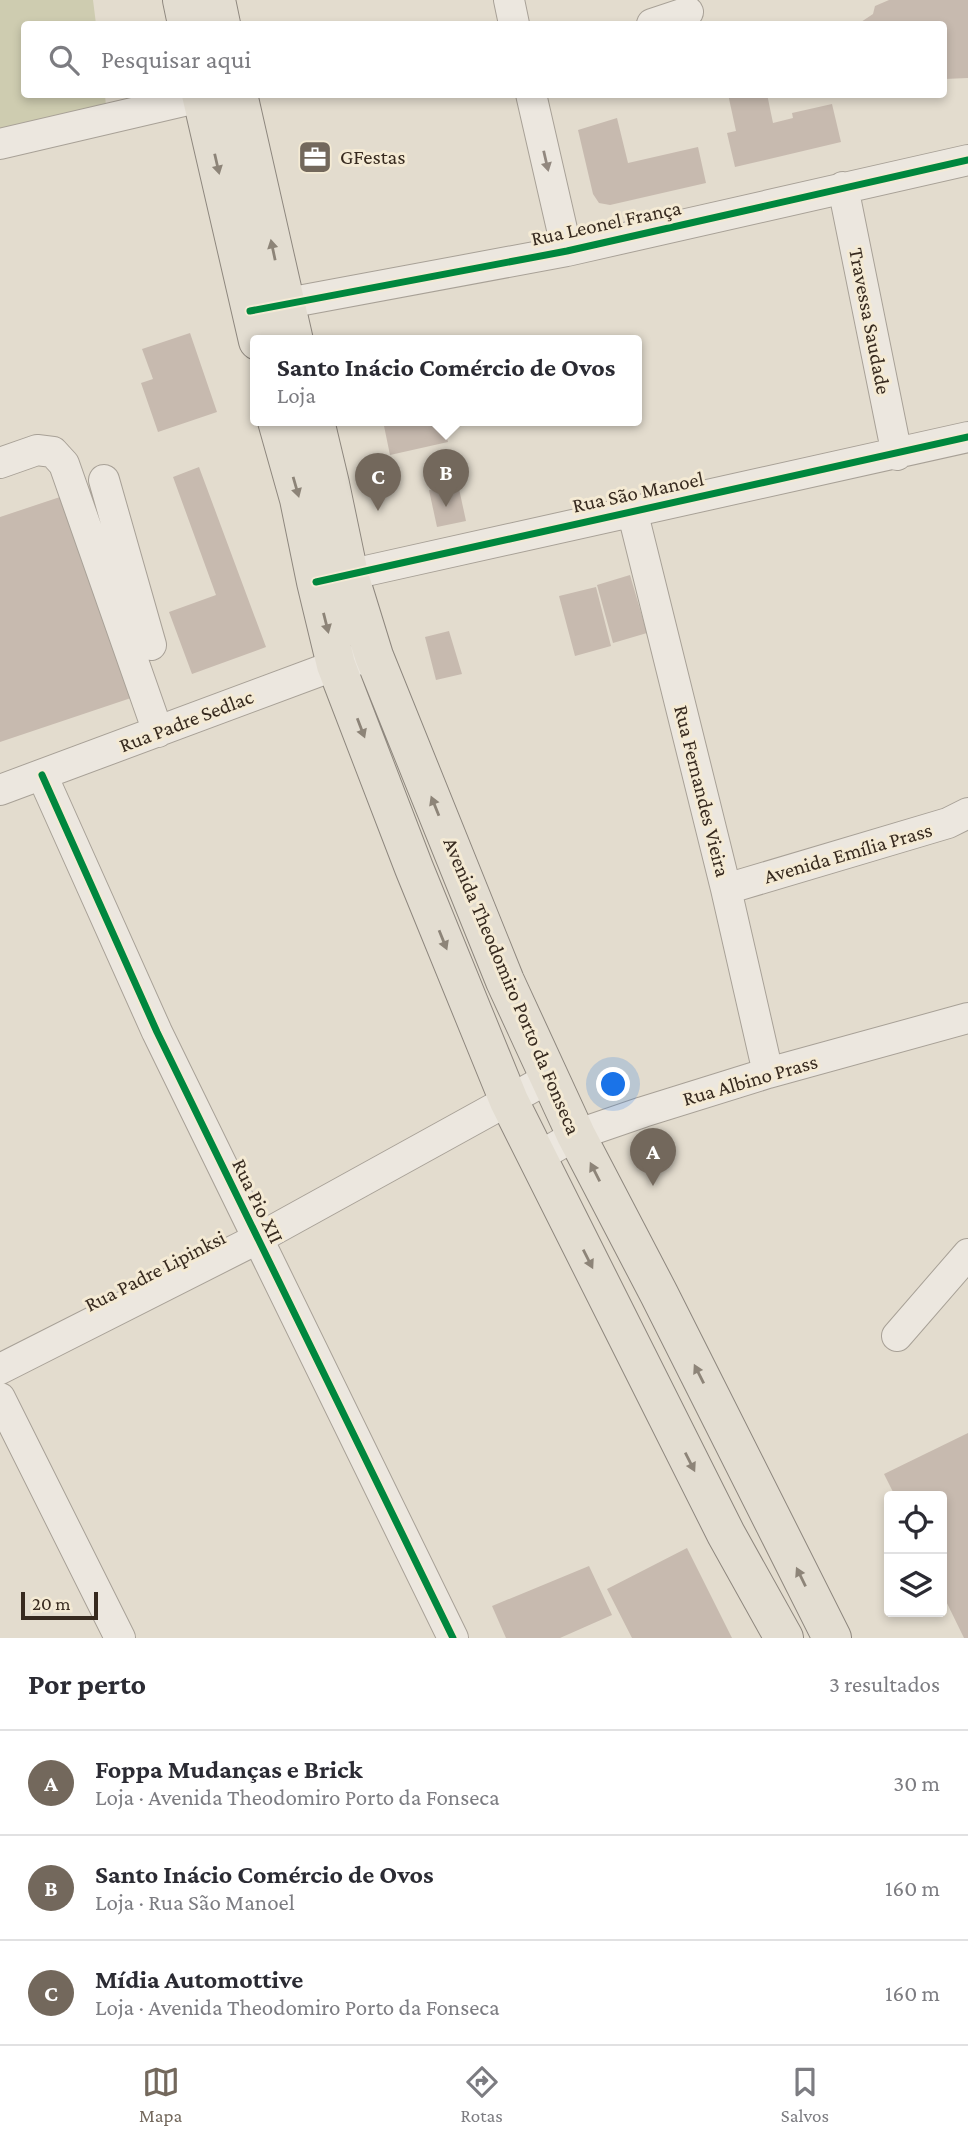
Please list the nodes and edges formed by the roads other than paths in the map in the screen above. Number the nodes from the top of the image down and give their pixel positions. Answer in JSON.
{"nodes":[{"id":1,"x":181,"y":0,"type":"edge"},
{"id":2,"x":216,"y":0,"type":"edge"},
{"id":3,"x":509,"y":0,"type":"edge"},
{"id":4,"x":688,"y":12,"type":"dead end"},
{"id":5,"x":186,"y":21,"type":"edge"},
{"id":6,"x":221,"y":21,"type":"edge"},
{"id":7,"x":513,"y":21,"type":"edge"},
{"id":8,"x":661,"y":21,"type":"edge"},
{"id":9,"x":201,"y":98,"type":"edge"},
{"id":10,"x":215,"y":98,"type":"edge"},
{"id":11,"x":532,"y":98,"type":"edge"},
{"id":12,"x":0,"y":144,"type":"edge"},
{"id":13,"x":968,"y":160,"type":"edge"},
{"id":14,"x":843,"y":187,"type":"junction"},
{"id":15,"x":567,"y":250,"type":"junction"},
{"id":16,"x":264,"y":318,"type":"edge"},
{"id":17,"x":286,"y":335,"type":"edge"},
{"id":18,"x":279,"y":426,"type":"edge"},
{"id":19,"x":316,"y":426,"type":"edge"},
{"id":20,"x":968,"y":438,"type":"edge"},
{"id":21,"x":897,"y":455,"type":"junction"},
{"id":22,"x":0,"y":463,"type":"edge"},
{"id":23,"x":104,"y":480,"type":"dead end"},
{"id":24,"x":632,"y":510,"type":"junction"},
{"id":25,"x":332,"y":578,"type":"junction"},
{"id":26,"x":151,"y":645,"type":"dead end"},
{"id":27,"x":374,"y":656,"type":"junction"},
{"id":28,"x":337,"y":665,"type":"junction"},
{"id":29,"x":158,"y":732,"type":"junction"},
{"id":30,"x":42,"y":775,"type":"junction"},
{"id":31,"x":0,"y":790,"type":"edge"},
{"id":32,"x":968,"y":813,"type":"edge"},
{"id":33,"x":453,"y":852,"type":"junction"},
{"id":34,"x":414,"y":868,"type":"junction"},
{"id":35,"x":726,"y":889,"type":"junction"},
{"id":36,"x":505,"y":981,"type":"junction"},
{"id":37,"x":466,"y":994,"type":"junction"},
{"id":38,"x":968,"y":1018,"type":"edge"},
{"id":39,"x":768,"y":1073,"type":"junction"},
{"id":40,"x":549,"y":1078,"type":"junction"},
{"id":41,"x":509,"y":1101,"type":"junction"},
{"id":42,"x":576,"y":1135,"type":"junction"},
{"id":43,"x":538,"y":1157,"type":"junction"},
{"id":44,"x":257,"y":1239,"type":"junction"},
{"id":45,"x":968,"y":1254,"type":"edge"},
{"id":46,"x":897,"y":1336,"type":"dead end"},
{"id":47,"x":0,"y":1369,"type":"edge"},
{"id":48,"x":0,"y":1398,"type":"edge"},
{"id":49,"x":771,"y":1516,"type":"junction"},
{"id":50,"x":726,"y":1534,"type":"junction"},
{"id":51,"x":120,"y":1638,"type":"edge"},
{"id":52,"x":453,"y":1638,"type":"edge"},
{"id":53,"x":784,"y":1638,"type":"edge"},
{"id":54,"x":832,"y":1638,"type":"edge"}],
"edges":[{"from":1,"to":5,"type":"main road"},
{"from":2,"to":6,"type":"main road"},
{"from":3,"to":7,"type":"street"},
{"from":4,"to":8,"type":"street"},
{"from":9,"to":12,"type":"street"},
{"from":10,"to":16,"type":"main road"},
{"from":11,"to":15,"type":"street","one_way":true},
{"from":13,"to":14,"type":"street","name":"Rua Leonel França"},
{"from":14,"to":15,"type":"street","name":"Rua Leonel França"},
{"from":14,"to":21,"type":"street","name":"Travessa Saudade"},
{"from":15,"to":16,"type":"street","name":"Rua Leonel França"},
{"from":16,"to":17,"type":"main road"},
{"from":18,"to":25,"type":"main road","name":"Avenida Theodomiro Porto da Fonseca","one_way":true},
{"from":19,"to":25,"type":"main road","name":"Avenida Theodomiro Porto da Fonseca"},
{"from":20,"to":21,"type":"street","name":"Rua São Manoel"},
{"from":21,"to":24,"type":"street","name":"Rua São Manoel"},
{"from":22,"to":29,"type":"street"},
{"from":23,"to":26,"type":"street"},
{"from":24,"to":25,"type":"street","name":"Rua São Manoel"},
{"from":24,"to":35,"type":"street","name":"Rua Fernandes Vieira"},
{"from":25,"to":27,"type":"main road","name":"Avenida Theodomiro Porto da Fonseca"},
{"from":25,"to":28,"type":"main road","name":"Avenida Theodomiro Porto da Fonseca","one_way":true},
{"from":27,"to":28,"type":"street","name":"Rua Padre Sedlac"},
{"from":33,"to":27,"type":"main road","name":"Avenida Theodomiro Porto da Fonseca","one_way":true},
{"from":28,"to":29,"type":"street","name":"Rua Padre Sedlac"},
{"from":28,"to":34,"type":"main road","name":"Avenida Theodomiro Porto da Fonseca","one_way":true},
{"from":29,"to":30,"type":"street","name":"Rua Padre Sedlac"},
{"from":30,"to":31,"type":"street","name":"Rua Padre Sedlac"},
{"from":30,"to":44,"type":"street","name":"Rua Pio XII"},
{"from":32,"to":35,"type":"street","name":"Avenida Emília Prass"},
{"from":33,"to":34,"type":"main road"},
{"from":33,"to":36,"type":"main road","name":"Avenida Theodomiro Porto da Fonseca"},
{"from":34,"to":37,"type":"main road","name":"Avenida Theodomiro Porto da Fonseca","one_way":true},
{"from":35,"to":39,"type":"street","name":"Rua Fernandes Vieira"},
{"from":36,"to":37,"type":"main road"},
{"from":36,"to":40,"type":"main road","name":"Avenida Theodomiro Porto da Fonseca"},
{"from":37,"to":41,"type":"main road","name":"Avenida Theodomiro Porto da Fonseca"},
{"from":38,"to":39,"type":"street","name":"Rua Albino Prass"},
{"from":39,"to":42,"type":"street","name":"Rua Albino Prass"},
{"from":40,"to":41,"type":"street","name":"Rua Padre Lipinksi"},
{"from":40,"to":42,"type":"main road","name":"Avenida Theodomiro Porto da Fonseca"},
{"from":41,"to":43,"type":"main road","name":"Avenida Theodomiro Porto da Fonseca"},
{"from":41,"to":44,"type":"street","name":"Rua Padre Lipinksi"},
{"from":42,"to":43,"type":"street","name":"Rua Albino Prass"},
{"from":49,"to":42,"type":"main road","name":"Avenida Theodomiro Porto da Fonseca","one_way":true},
{"from":43,"to":50,"type":"main road","name":"Avenida Theodomiro Porto da Fonseca","one_way":true},
{"from":44,"to":47,"type":"street","name":"Rua Padre Lipinksi"},
{"from":44,"to":52,"type":"street","name":"Rua Pio XII"},
{"from":45,"to":46,"type":"street"},
{"from":48,"to":51,"type":"street"},
{"from":49,"to":50,"type":"main road"},
{"from":54,"to":49,"type":"main road","name":"Avenida Theodomiro Porto da Fonseca","one_way":true},
{"from":50,"to":53,"type":"main road","name":"Avenida Theodomiro Porto da Fonseca"}]}
